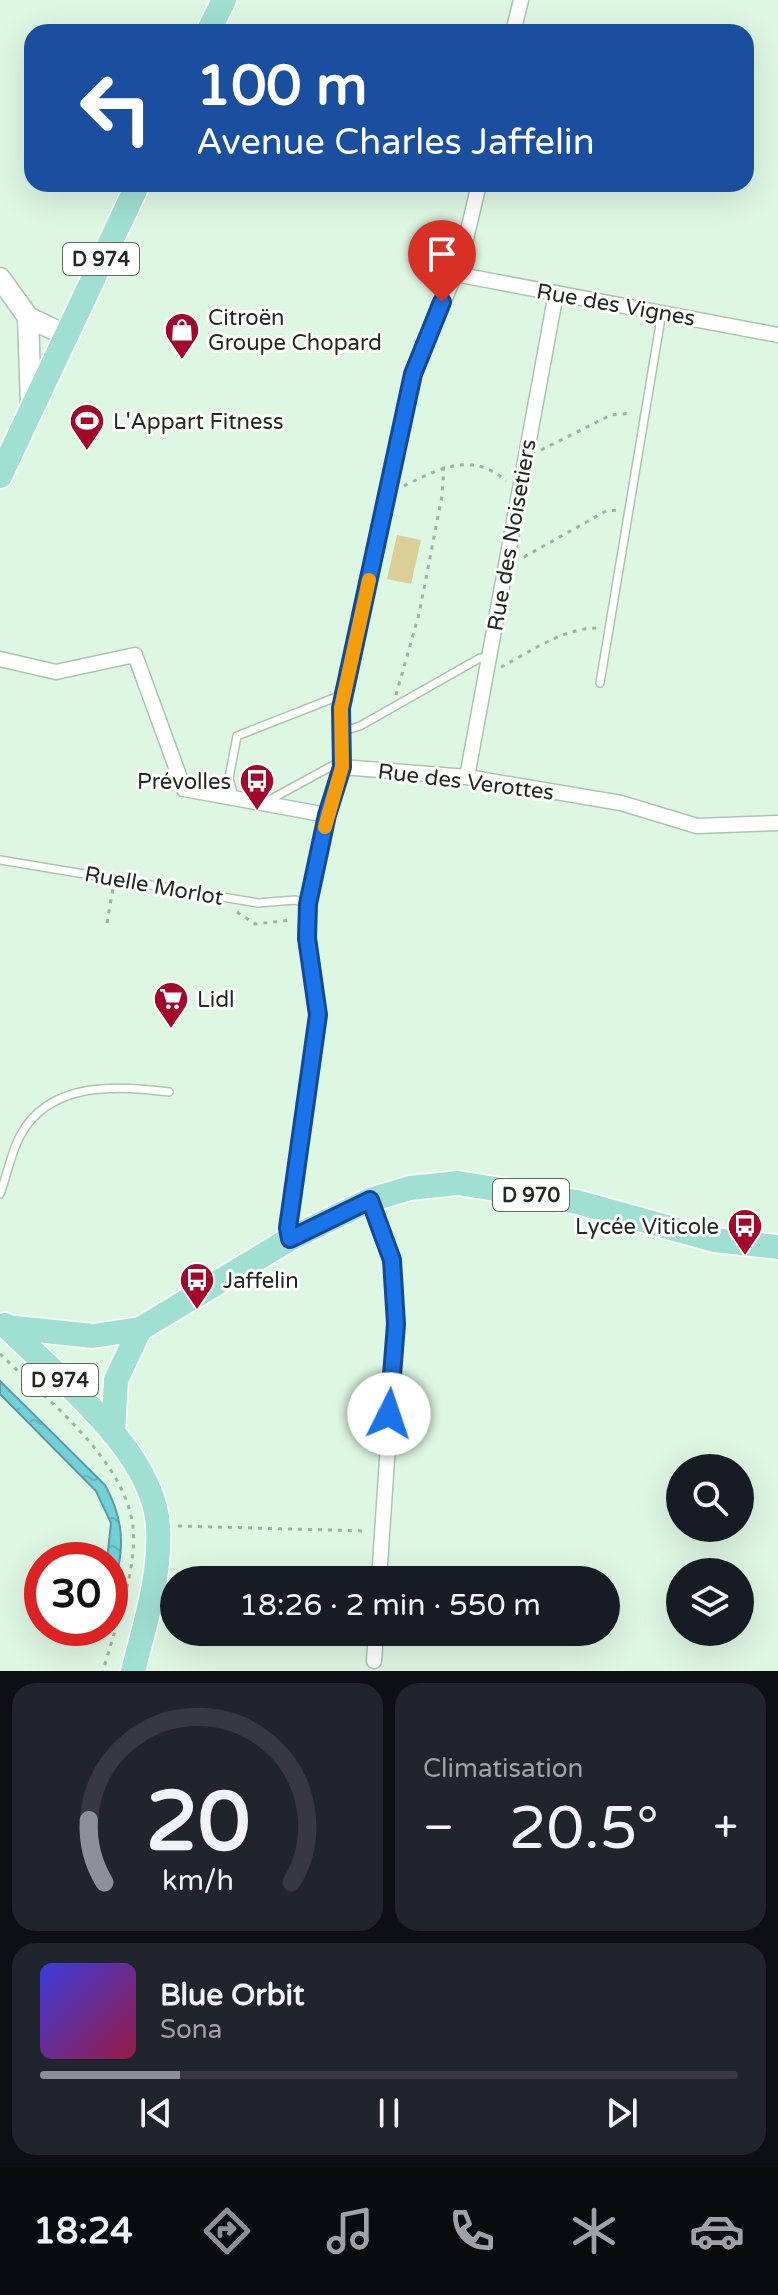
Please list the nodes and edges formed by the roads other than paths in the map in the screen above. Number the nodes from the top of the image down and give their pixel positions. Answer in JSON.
{"nodes":[{"id":1,"x":224,"y":0,"type":"edge"},
{"id":2,"x":521,"y":0,"type":"edge"},
{"id":3,"x":212,"y":24,"type":"edge"},
{"id":4,"x":515,"y":24,"type":"edge"},
{"id":5,"x":134,"y":192,"type":"edge"},
{"id":6,"x":477,"y":192,"type":"edge"},
{"id":7,"x":455,"y":274,"type":"junction"},
{"id":8,"x":0,"y":278,"type":"edge"},
{"id":9,"x":556,"y":293,"type":"junction"},
{"id":10,"x":662,"y":312,"type":"junction"},
{"id":11,"x":28,"y":317,"type":"junction"},
{"id":12,"x":65,"y":335,"type":"junction"},
{"id":13,"x":778,"y":335,"type":"edge"},
{"id":14,"x":31,"y":405,"type":"junction"},
{"id":15,"x":0,"y":476,"type":"edge"},
{"id":16,"x":0,"y":659,"type":"edge"},
{"id":17,"x":488,"y":664,"type":"junction"},
{"id":18,"x":600,"y":683,"type":"dead end"},
{"id":19,"x":344,"y":694,"type":"junction"},
{"id":20,"x":343,"y":731,"type":"junction"},
{"id":21,"x":343,"y":763,"type":"junction"},
{"id":22,"x":467,"y":777,"type":"junction"},
{"id":23,"x":234,"y":800,"type":"junction"},
{"id":24,"x":259,"y":805,"type":"junction"},
{"id":25,"x":327,"y":815,"type":"junction"},
{"id":26,"x":778,"y":823,"type":"edge"},
{"id":27,"x":0,"y":860,"type":"edge"},
{"id":28,"x":308,"y":904,"type":"junction"},
{"id":29,"x":169,"y":1092,"type":"dead end"},
{"id":30,"x":0,"y":1194,"type":"edge"},
{"id":31,"x":370,"y":1200,"type":"junction"},
{"id":32,"x":290,"y":1239,"type":"junction"},
{"id":33,"x":778,"y":1247,"type":"edge"},
{"id":34,"x":3,"y":1324,"type":"edge"},
{"id":35,"x":140,"y":1329,"type":"junction"},
{"id":36,"x":113,"y":1433,"type":"junction"},
{"id":37,"x":380,"y":1566,"type":"edge"},
{"id":38,"x":375,"y":1646,"type":"edge"},
{"id":39,"x":374,"y":1661,"type":"dead end"},
{"id":40,"x":133,"y":1671,"type":"edge"}],
"edges":[{"from":1,"to":3,"type":"main road"},
{"from":2,"to":4,"type":"street"},
{"from":5,"to":12,"type":"main road","number":"D 974"},
{"from":6,"to":7,"type":"street"},
{"from":7,"to":9,"type":"street","name":"Rue des Vignes"},
{"from":7,"to":19,"type":"street"},
{"from":8,"to":11,"type":"main road"},
{"from":9,"to":10,"type":"street","name":"Rue des Vignes"},
{"from":9,"to":17,"type":"street","name":"Rue des Noisetiers"},
{"from":10,"to":13,"type":"street","name":"Rue des Vignes"},
{"from":10,"to":18,"type":"lane"},
{"from":11,"to":12,"type":"main road"},
{"from":11,"to":14,"type":"main road"},
{"from":12,"to":14,"type":"main road","number":"D 974"},
{"from":14,"to":15,"type":"main road","number":"D 974"},
{"from":16,"to":23,"type":"street"},
{"from":17,"to":20,"type":"lane"},
{"from":17,"to":22,"type":"street","name":"Rue des Noisetiers"},
{"from":19,"to":20,"type":"street"},
{"from":19,"to":23,"type":"lane"},
{"from":20,"to":21,"type":"street"},
{"from":21,"to":22,"type":"street","name":"Rue des Verottes"},
{"from":21,"to":24,"type":"lane"},
{"from":21,"to":25,"type":"street"},
{"from":22,"to":26,"type":"street","name":"Rue des Verottes"},
{"from":23,"to":24,"type":"street"},
{"from":24,"to":25,"type":"street"},
{"from":25,"to":28,"type":"street"},
{"from":27,"to":28,"type":"lane","name":"Ruelle Morlot"},
{"from":28,"to":32,"type":"street"},
{"from":29,"to":30,"type":"lane"},
{"from":31,"to":32,"type":"main road","number":"D 970"},
{"from":31,"to":33,"type":"main road","number":"D 970"},
{"from":31,"to":37,"type":"street"},
{"from":32,"to":35,"type":"main road","number":"D 970"},
{"from":34,"to":35,"type":"main road"},
{"from":34,"to":36,"type":"main road","number":"D 974"},
{"from":35,"to":36,"type":"main road"},
{"from":36,"to":40,"type":"main road","number":"D 974"},
{"from":38,"to":39,"type":"street"}]}
